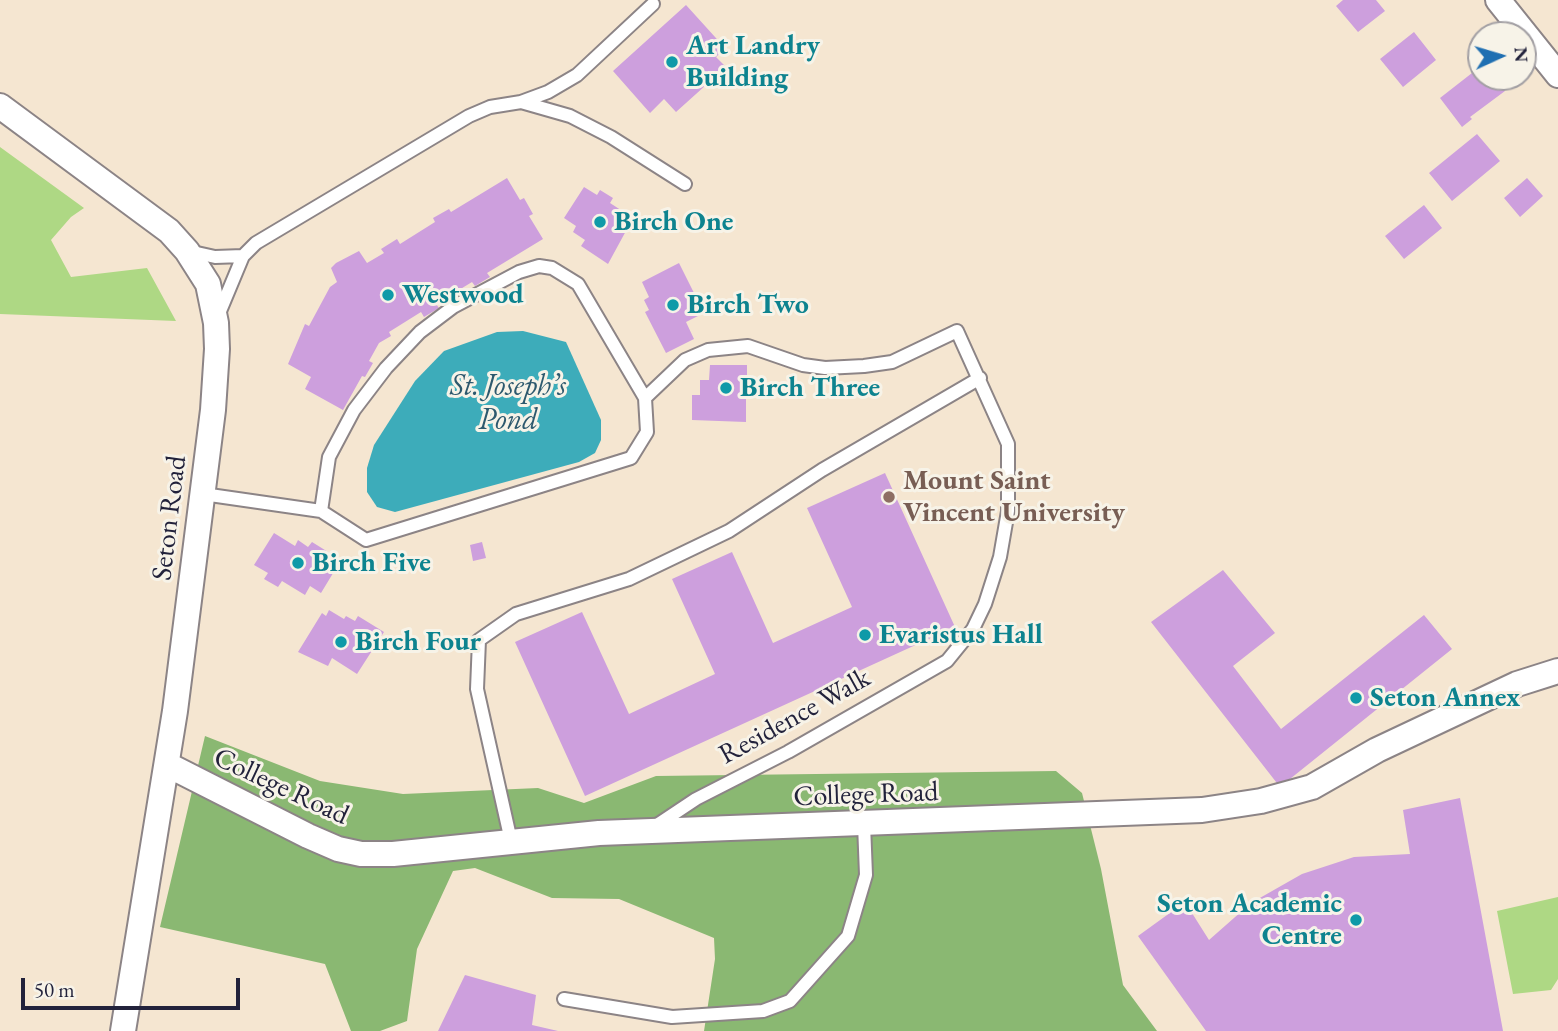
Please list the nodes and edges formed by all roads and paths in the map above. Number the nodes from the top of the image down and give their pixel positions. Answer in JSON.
{"nodes":[{"id":1,"x":1497,"y":0,"type":"edge"},
{"id":2,"x":653,"y":4,"type":"dead end"},
{"id":3,"x":1558,"y":75,"type":"edge"},
{"id":4,"x":521,"y":102,"type":"junction"},
{"id":5,"x":0,"y":106,"type":"edge"},
{"id":6,"x":685,"y":184,"type":"dead end"},
{"id":7,"x":187,"y":251,"type":"junction"},
{"id":8,"x":243,"y":256,"type":"junction"},
{"id":9,"x":216,"y":323,"type":"junction"},
{"id":10,"x":980,"y":378,"type":"junction"},
{"id":11,"x":645,"y":398,"type":"junction"},
{"id":12,"x":202,"y":494,"type":"junction"},
{"id":13,"x":321,"y":511,"type":"junction"},
{"id":14,"x":1558,"y":671,"type":"edge"},
{"id":15,"x":168,"y":765,"type":"junction"},
{"id":16,"x":864,"y":824,"type":"junction"},
{"id":17,"x":648,"y":831,"type":"junction"},
{"id":18,"x":511,"y":841,"type":"junction"},
{"id":19,"x":564,"y":999,"type":"dead end"},
{"id":20,"x":123,"y":1031,"type":"edge"}],
"edges":[{"from":1,"to":3,"type":"street"},
{"from":2,"to":4,"type":"lane"},
{"from":4,"to":6,"type":"lane"},
{"from":4,"to":8,"type":"lane"},
{"from":5,"to":7,"type":"street","name":"Seton Road"},
{"from":7,"to":8,"type":"lane"},
{"from":7,"to":9,"type":"street","name":"Seton Road"},
{"from":8,"to":9,"type":"lane"},
{"from":9,"to":12,"type":"street","name":"Seton Road"},
{"from":10,"to":11,"type":"lane","name":"Residence Walk"},
{"from":10,"to":17,"type":"lane","name":"Residence Walk"},
{"from":10,"to":18,"type":"lane"},
{"from":11,"to":13,"type":"lane"},
{"from":11,"to":13,"type":"lane"},
{"from":12,"to":13,"type":"lane"},
{"from":12,"to":15,"type":"street","name":"Seton Road"},
{"from":14,"to":16,"type":"street","name":"College Road"},
{"from":15,"to":18,"type":"street","name":"College Road"},
{"from":15,"to":20,"type":"street","name":"Seton Road"},
{"from":16,"to":17,"type":"street","name":"College Road"},
{"from":16,"to":19,"type":"lane"},
{"from":17,"to":18,"type":"street","name":"College Road"}]}
